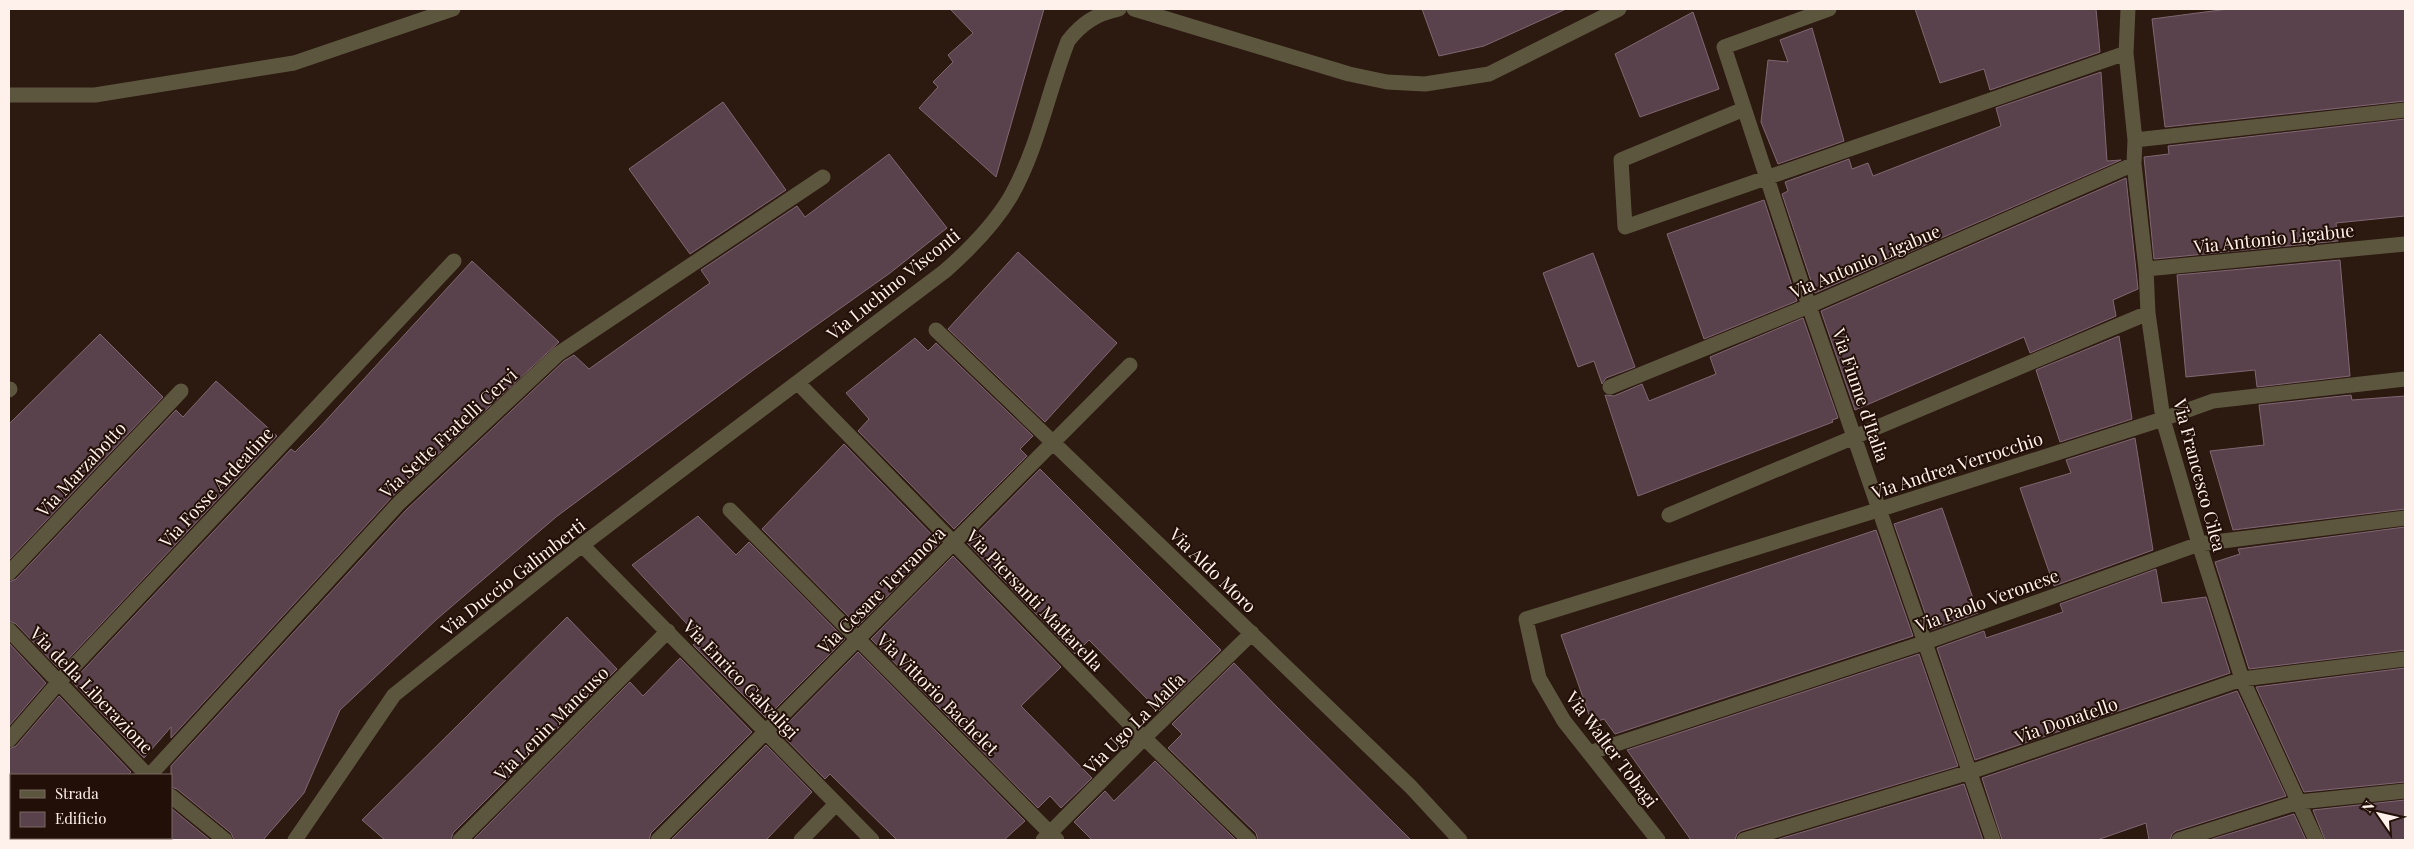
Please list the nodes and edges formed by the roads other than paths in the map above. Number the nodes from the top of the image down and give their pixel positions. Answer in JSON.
{"nodes":[{"id":1,"x":453,"y":9,"type":"edge"},
{"id":2,"x":1119,"y":9,"type":"edge"},
{"id":3,"x":1134,"y":9,"type":"edge"},
{"id":4,"x":1619,"y":9,"type":"edge"},
{"id":5,"x":1829,"y":9,"type":"edge"},
{"id":6,"x":2128,"y":9,"type":"edge"},
{"id":7,"x":2126,"y":53,"type":"junction"},
{"id":8,"x":9,"y":95,"type":"edge"},
{"id":9,"x":1744,"y":109,"type":"junction"},
{"id":10,"x":2405,"y":110,"type":"edge"},
{"id":11,"x":2135,"y":140,"type":"junction"},
{"id":12,"x":2134,"y":164,"type":"junction"},
{"id":13,"x":823,"y":177,"type":"dead end"},
{"id":14,"x":1767,"y":179,"type":"junction"},
{"id":15,"x":2405,"y":244,"type":"edge"},
{"id":16,"x":454,"y":261,"type":"dead end"},
{"id":17,"x":2146,"y":269,"type":"junction"},
{"id":18,"x":1809,"y":306,"type":"junction"},
{"id":19,"x":2148,"y":313,"type":"junction"},
{"id":20,"x":936,"y":330,"type":"dead end"},
{"id":21,"x":1130,"y":365,"type":"dead end"},
{"id":22,"x":2405,"y":379,"type":"edge"},
{"id":23,"x":798,"y":383,"type":"junction"},
{"id":24,"x":1610,"y":387,"type":"dead end"},
{"id":25,"x":181,"y":391,"type":"dead end"},
{"id":26,"x":2162,"y":419,"type":"junction"},
{"id":27,"x":1856,"y":438,"type":"junction"},
{"id":28,"x":1053,"y":442,"type":"junction"},
{"id":29,"x":1881,"y":509,"type":"junction"},
{"id":30,"x":730,"y":510,"type":"dead end"},
{"id":31,"x":1669,"y":515,"type":"dead end"},
{"id":32,"x":2405,"y":518,"type":"edge"},
{"id":33,"x":954,"y":544,"type":"junction"},
{"id":34,"x":2198,"y":544,"type":"junction"},
{"id":35,"x":582,"y":545,"type":"junction"},
{"id":36,"x":9,"y":573,"type":"edge"},
{"id":37,"x":1526,"y":619,"type":"joint"},
{"id":38,"x":9,"y":630,"type":"edge"},
{"id":39,"x":668,"y":631,"type":"junction"},
{"id":40,"x":1252,"y":633,"type":"junction"},
{"id":41,"x":857,"y":640,"type":"junction"},
{"id":42,"x":1926,"y":642,"type":"junction"},
{"id":43,"x":2405,"y":659,"type":"edge"},
{"id":44,"x":2242,"y":680,"type":"junction"},
{"id":45,"x":58,"y":683,"type":"junction"},
{"id":46,"x":766,"y":731,"type":"junction"},
{"id":47,"x":1144,"y":738,"type":"junction"},
{"id":48,"x":9,"y":740,"type":"edge"},
{"id":49,"x":1589,"y":753,"type":"junction"},
{"id":50,"x":1970,"y":772,"type":"junction"},
{"id":51,"x":148,"y":774,"type":"edge"},
{"id":52,"x":150,"y":774,"type":"edge"},
{"id":53,"x":2405,"y":791,"type":"edge"},
{"id":54,"x":172,"y":797,"type":"edge"},
{"id":55,"x":2299,"y":802,"type":"junction"},
{"id":56,"x":836,"y":804,"type":"junction"},
{"id":57,"x":1050,"y":838,"type":"edge"},
{"id":58,"x":225,"y":840,"type":"edge"},
{"id":59,"x":295,"y":840,"type":"edge"},
{"id":60,"x":460,"y":840,"type":"edge"},
{"id":61,"x":658,"y":840,"type":"edge"},
{"id":62,"x":801,"y":840,"type":"edge"},
{"id":63,"x":872,"y":840,"type":"edge"},
{"id":64,"x":1249,"y":840,"type":"edge"},
{"id":65,"x":1460,"y":840,"type":"edge"},
{"id":66,"x":1658,"y":840,"type":"edge"},
{"id":67,"x":1744,"y":840,"type":"edge"},
{"id":68,"x":1993,"y":840,"type":"edge"},
{"id":69,"x":2179,"y":840,"type":"edge"},
{"id":70,"x":2316,"y":840,"type":"edge"}],
"edges":[{"from":1,"to":8,"type":"street"},
{"from":2,"to":23,"type":"street","name":"Via Luchino Visconti"},
{"from":3,"to":4,"type":"street"},
{"from":5,"to":9,"type":"street","name":"Via Fiume d'Italia"},
{"from":6,"to":7,"type":"street","name":"Via Francesco Cilea"},
{"from":7,"to":11,"type":"street","name":"Via Francesco Cilea"},
{"from":7,"to":14,"type":"street"},
{"from":9,"to":14,"type":"street","name":"Via Fiume d'Italia"},
{"from":9,"to":14,"type":"street"},
{"from":10,"to":11,"type":"street"},
{"from":11,"to":12,"type":"street","name":"Via Francesco Cilea"},
{"from":12,"to":17,"type":"street","name":"Via Francesco Cilea"},
{"from":12,"to":18,"type":"street","name":"Via Antonio Ligabue"},
{"from":13,"to":52,"type":"street","name":"Via Sette Fratelli Cervi"},
{"from":14,"to":18,"type":"street","name":"Via Fiume d'Italia"},
{"from":15,"to":17,"type":"street","name":"Via Antonio Ligabue"},
{"from":16,"to":45,"type":"street","name":"Via Fosse Ardeatine"},
{"from":17,"to":19,"type":"street","name":"Via Francesco Cilea"},
{"from":18,"to":24,"type":"street","name":"Via Antonio Ligabue"},
{"from":18,"to":27,"type":"street","name":"Via Fiume d'Italia"},
{"from":19,"to":26,"type":"street","name":"Via Francesco Cilea"},
{"from":19,"to":27,"type":"street"},
{"from":20,"to":28,"type":"street","name":"Via Aldo Moro"},
{"from":21,"to":28,"type":"street","name":"Via Cesare Terranova"},
{"from":22,"to":26,"type":"street","name":"Via Andrea Verrocchio"},
{"from":23,"to":33,"type":"street","name":"Via Piersanti Mattarella"},
{"from":23,"to":35,"type":"street","name":"Via Duccio Galimberti"},
{"from":25,"to":36,"type":"street","name":"Via Marzabotto"},
{"from":26,"to":29,"type":"street","name":"Via Andrea Verrocchio"},
{"from":26,"to":34,"type":"street","name":"Via Francesco Cilea"},
{"from":27,"to":29,"type":"street","name":"Via Fiume d'Italia"},
{"from":27,"to":31,"type":"street"},
{"from":28,"to":33,"type":"street","name":"Via Cesare Terranova"},
{"from":28,"to":40,"type":"street","name":"Via Aldo Moro"},
{"from":29,"to":37,"type":"street","name":"Via Andrea Verrocchio"},
{"from":29,"to":42,"type":"street","name":"Via Fiume d'Italia"},
{"from":30,"to":41,"type":"street","name":"Via Vittorio Bachelet"},
{"from":32,"to":34,"type":"street","name":"Via Paolo Veronese"},
{"from":33,"to":41,"type":"street","name":"Via Cesare Terranova"},
{"from":33,"to":47,"type":"street","name":"Via Piersanti Mattarella"},
{"from":34,"to":42,"type":"street","name":"Via Paolo Veronese"},
{"from":34,"to":44,"type":"street","name":"Via Francesco Cilea"},
{"from":35,"to":39,"type":"street","name":"Via Enrico Galvaligi"},
{"from":35,"to":59,"type":"street","name":"Via Duccio Galimberti"},
{"from":37,"to":49,"type":"street","name":"Via Walter Tobagi"},
{"from":38,"to":45,"type":"street","name":"Via della Liberazione"},
{"from":39,"to":46,"type":"street","name":"Via Enrico Galvaligi"},
{"from":39,"to":60,"type":"street","name":"Via Lenin Mancuso"},
{"from":40,"to":47,"type":"street","name":"Via Ugo La Malfa"},
{"from":40,"to":65,"type":"street","name":"Via Aldo Moro"},
{"from":41,"to":46,"type":"street","name":"Via Cesare Terranova"},
{"from":41,"to":57,"type":"street","name":"Via Vittorio Bachelet"},
{"from":42,"to":49,"type":"street","name":"Via Paolo Veronese"},
{"from":42,"to":50,"type":"street","name":"Via Fiume d'Italia"},
{"from":43,"to":44,"type":"street","name":"Via Donatello"},
{"from":44,"to":50,"type":"street","name":"Via Donatello"},
{"from":44,"to":55,"type":"street","name":"Via Francesco Cilea"},
{"from":45,"to":48,"type":"street","name":"Via Fosse Ardeatine"},
{"from":45,"to":51,"type":"street","name":"Via della Liberazione"},
{"from":46,"to":56,"type":"street","name":"Via Enrico Galvaligi"},
{"from":46,"to":61,"type":"street","name":"Via Cesare Terranova"},
{"from":47,"to":57,"type":"street","name":"Via Ugo La Malfa"},
{"from":47,"to":64,"type":"street","name":"Via Piersanti Mattarella"},
{"from":49,"to":66,"type":"street","name":"Via Walter Tobagi"},
{"from":50,"to":67,"type":"street","name":"Via Donatello"},
{"from":50,"to":68,"type":"street","name":"Via Fiume d'Italia"},
{"from":53,"to":55,"type":"street"},
{"from":54,"to":58,"type":"street"},
{"from":55,"to":69,"type":"street"},
{"from":55,"to":70,"type":"street","name":"Via Francesco Cilea"},
{"from":56,"to":62,"type":"street"},
{"from":56,"to":63,"type":"street","name":"Via Enrico Galvaligi"}]}
